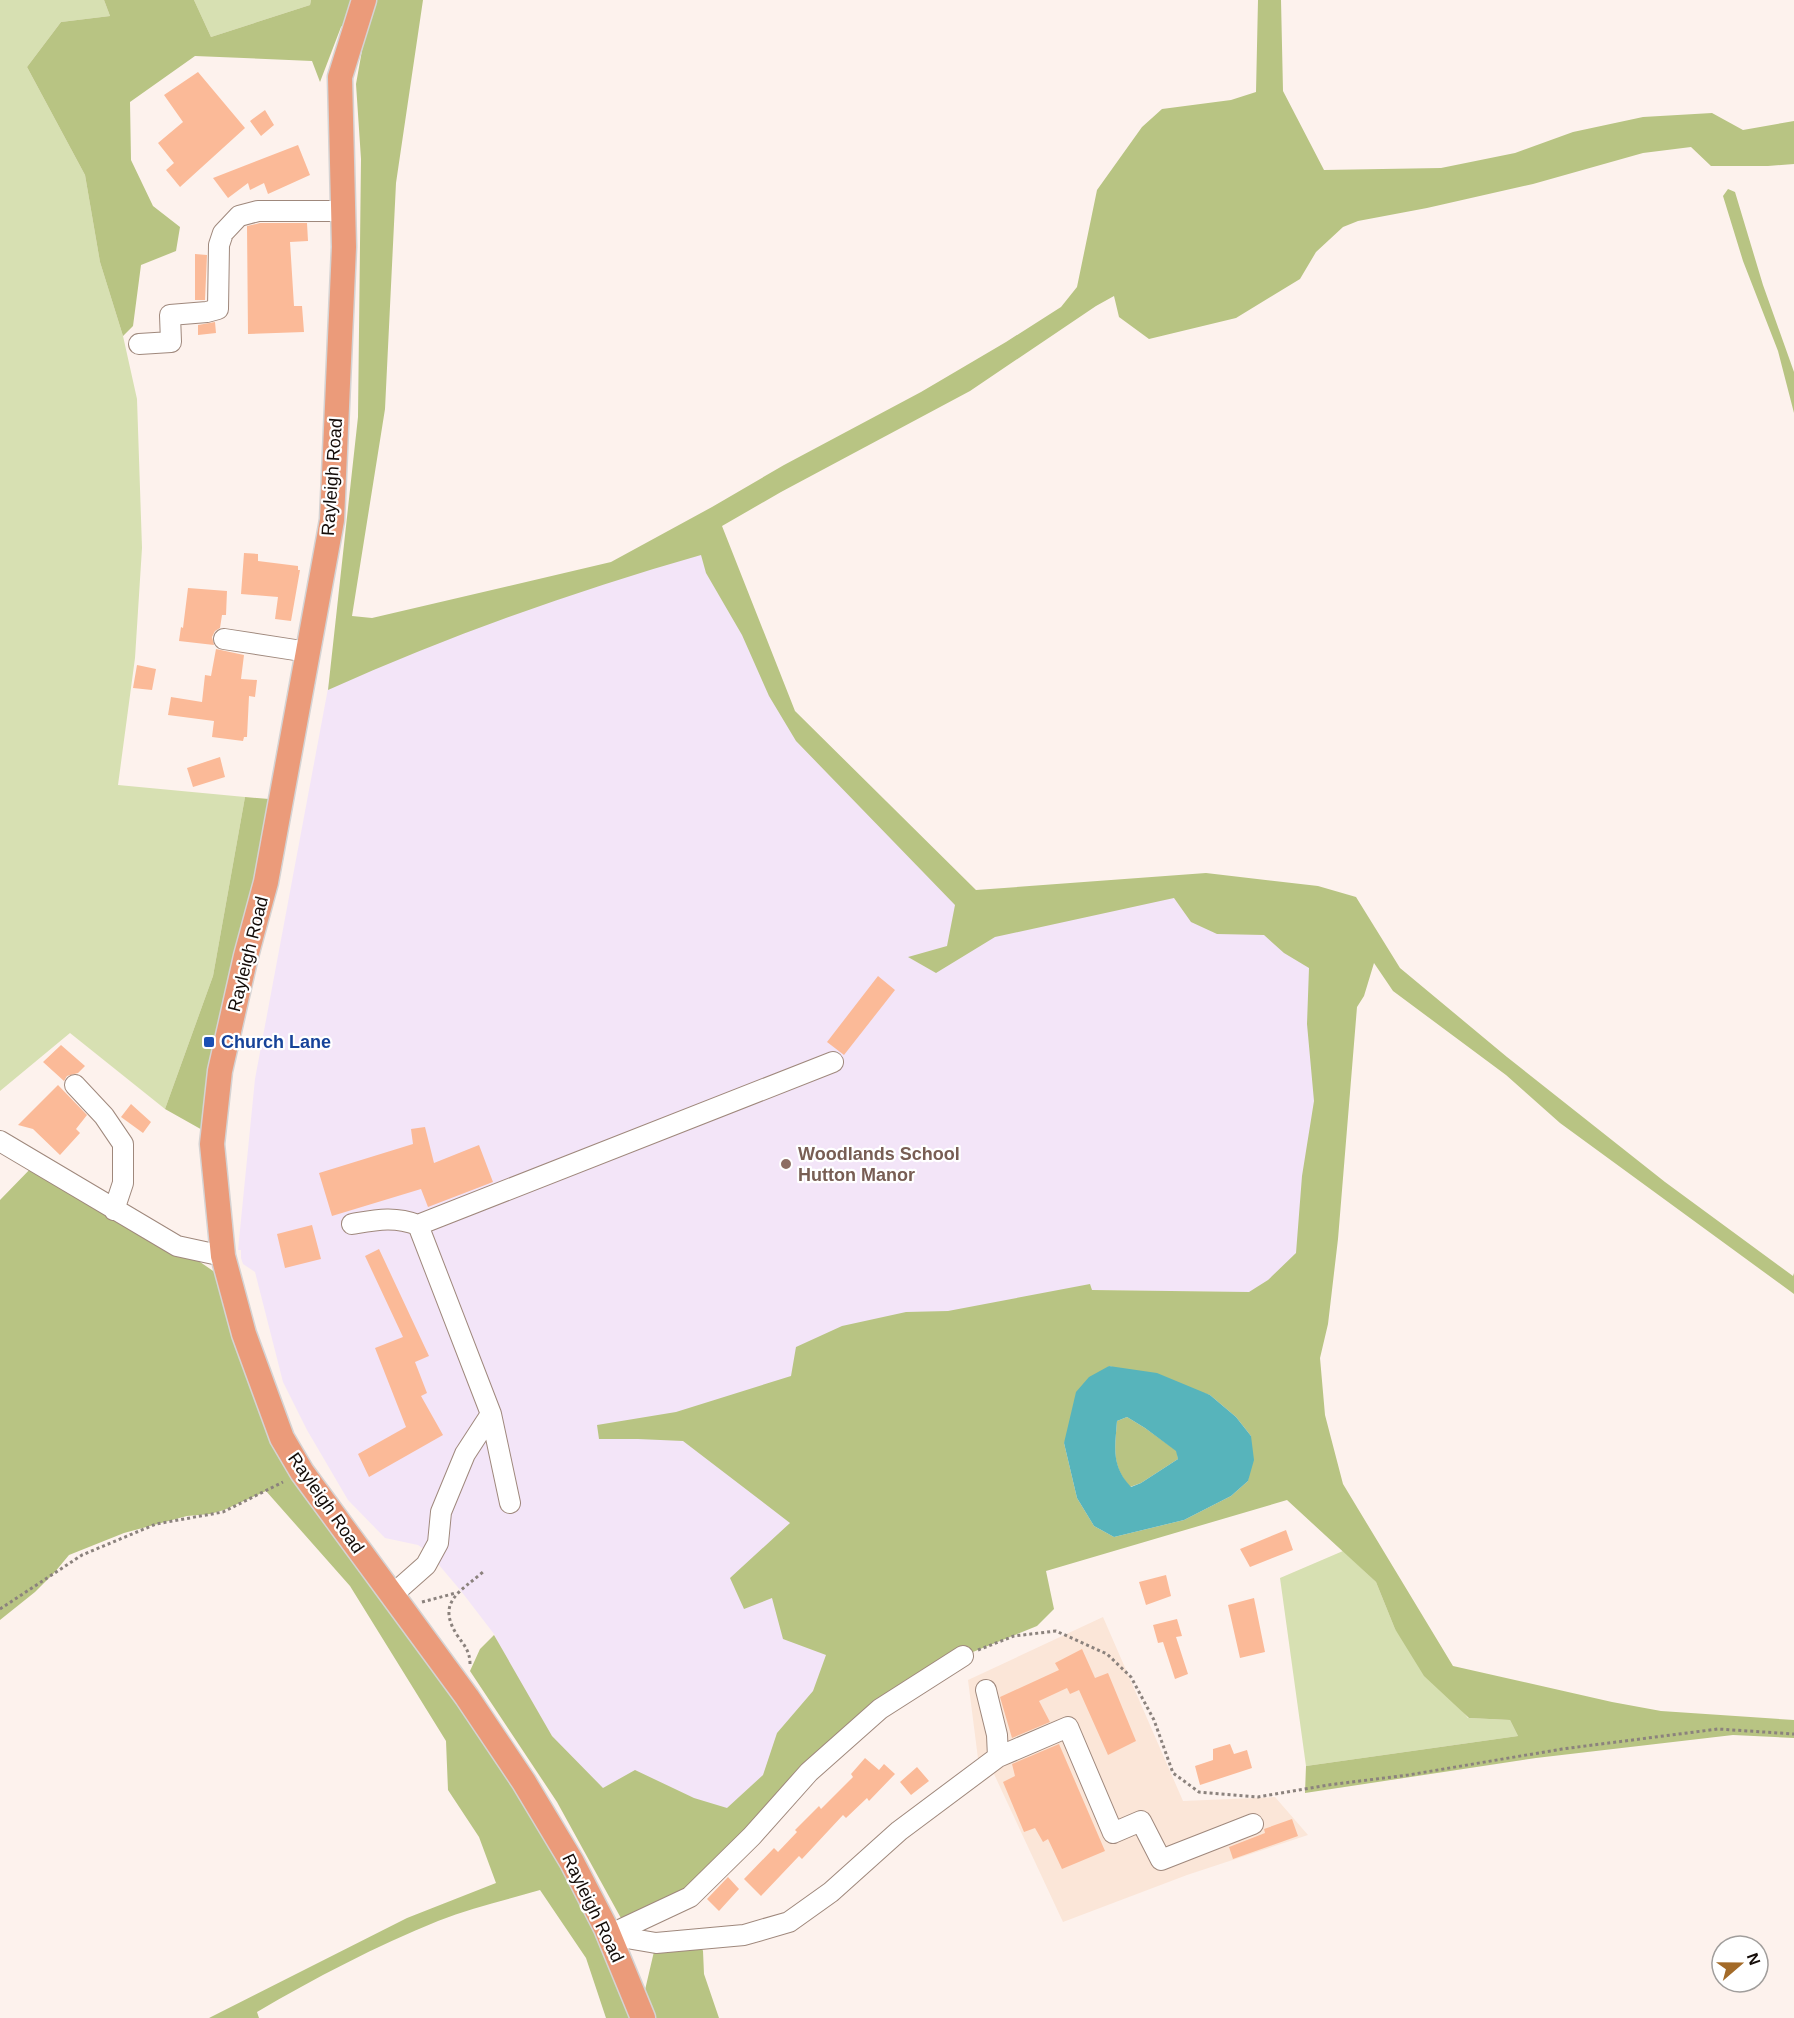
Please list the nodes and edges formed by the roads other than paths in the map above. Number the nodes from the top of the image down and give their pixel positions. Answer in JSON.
{"nodes":[{"id":1,"x":364,"y":0,"type":"edge"},
{"id":2,"x":344,"y":211,"type":"junction"},
{"id":3,"x":140,"y":344,"type":"dead end"},
{"id":4,"x":224,"y":639,"type":"dead end"},
{"id":5,"x":308,"y":652,"type":"junction"},
{"id":6,"x":833,"y":1062,"type":"dead end"},
{"id":7,"x":75,"y":1085,"type":"dead end"},
{"id":8,"x":0,"y":1141,"type":"edge"},
{"id":9,"x":114,"y":1210,"type":"junction"},
{"id":10,"x":351,"y":1224,"type":"dead end"},
{"id":11,"x":418,"y":1225,"type":"junction"},
{"id":12,"x":223,"y":1256,"type":"junction"},
{"id":13,"x":491,"y":1413,"type":"junction"},
{"id":14,"x":510,"y":1503,"type":"dead end"},
{"id":15,"x":391,"y":1596,"type":"junction"},
{"id":16,"x":963,"y":1656,"type":"road end"},
{"id":17,"x":986,"y":1690,"type":"dead end"},
{"id":18,"x":998,"y":1757,"type":"junction"},
{"id":19,"x":1253,"y":1824,"type":"dead end"},
{"id":20,"x":609,"y":1935,"type":"junction"},
{"id":21,"x":643,"y":2018,"type":"edge"}],
"edges":[{"from":1,"to":2,"type":"main road","name":"Rayleigh Road"},
{"from":2,"to":3,"type":"street"},
{"from":2,"to":5,"type":"main road","name":"Rayleigh Road"},
{"from":4,"to":5,"type":"street"},
{"from":5,"to":12,"type":"main road","name":"Rayleigh Road"},
{"from":6,"to":11,"type":"street"},
{"from":7,"to":9,"type":"street"},
{"from":8,"to":9,"type":"street"},
{"from":9,"to":12,"type":"street"},
{"from":10,"to":11,"type":"street"},
{"from":11,"to":13,"type":"street"},
{"from":12,"to":15,"type":"main road","name":"Rayleigh Road"},
{"from":13,"to":14,"type":"street"},
{"from":13,"to":15,"type":"street"},
{"from":15,"to":20,"type":"main road","name":"Rayleigh Road"},
{"from":16,"to":20,"type":"street"},
{"from":17,"to":18,"type":"street"},
{"from":18,"to":19,"type":"street"},
{"from":18,"to":20,"type":"street"},
{"from":20,"to":21,"type":"main road","name":"Rayleigh Road"}]}
